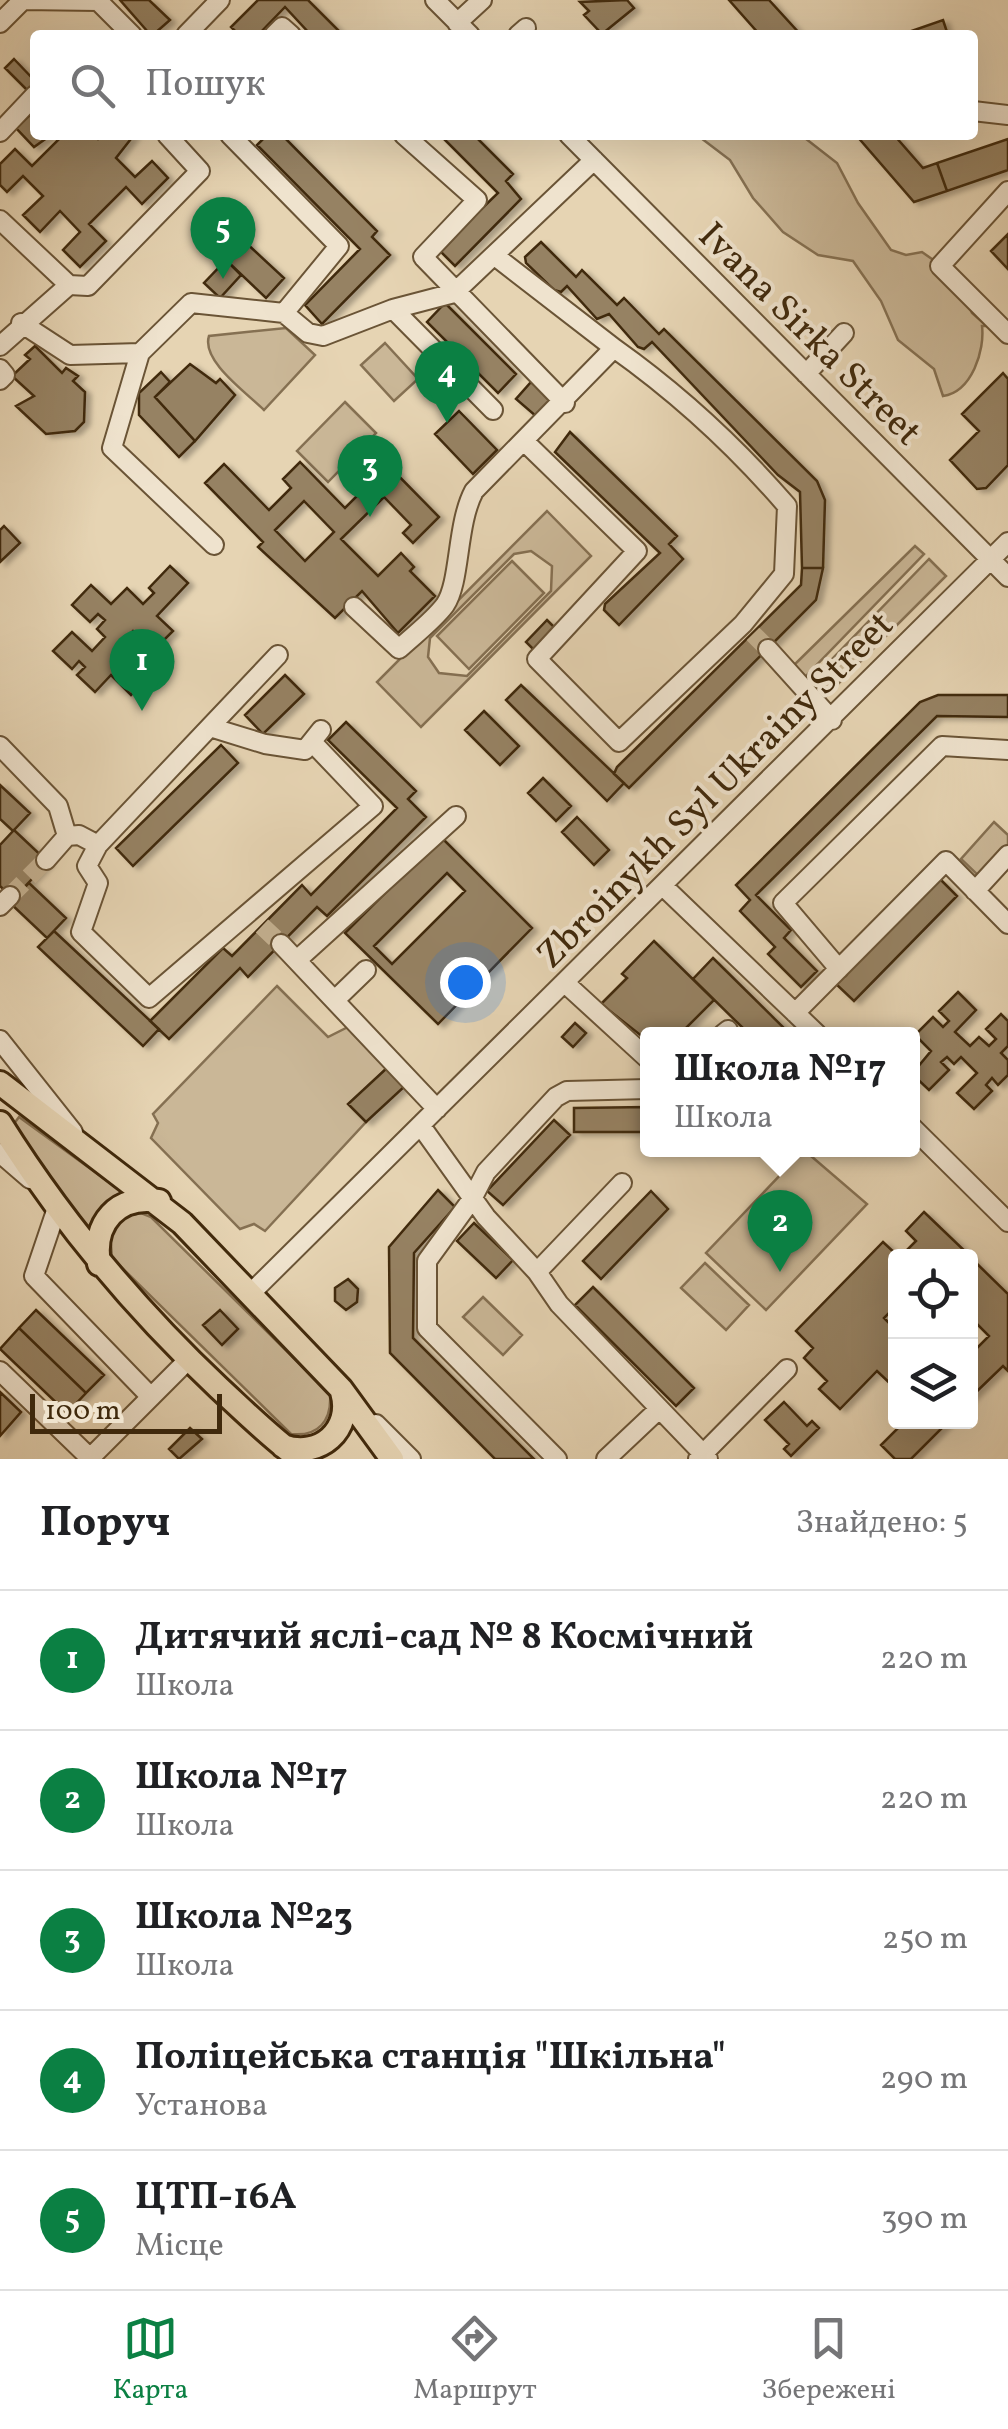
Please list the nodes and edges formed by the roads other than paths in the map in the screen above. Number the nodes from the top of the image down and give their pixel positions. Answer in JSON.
{"nodes":[{"id":1,"x":220,"y":0,"type":"edge"},
{"id":2,"x":435,"y":0,"type":"edge"},
{"id":3,"x":482,"y":0,"type":"edge"},
{"id":4,"x":0,"y":23,"type":"edge"},
{"id":5,"x":463,"y":29,"type":"edge"},
{"id":6,"x":127,"y":30,"type":"edge"},
{"id":7,"x":198,"y":30,"type":"edge"},
{"id":8,"x":30,"y":100,"type":"edge"},
{"id":9,"x":978,"y":112,"type":"edge"},
{"id":10,"x":1008,"y":115,"type":"edge"},
{"id":11,"x":0,"y":132,"type":"edge"},
{"id":12,"x":172,"y":140,"type":"edge"},
{"id":13,"x":235,"y":140,"type":"edge"},
{"id":14,"x":410,"y":140,"type":"edge"},
{"id":15,"x":574,"y":140,"type":"edge"},
{"id":16,"x":594,"y":160,"type":"junction"},
{"id":17,"x":1007,"y":193,"type":"edge"},
{"id":18,"x":0,"y":220,"type":"edge"},
{"id":19,"x":495,"y":256,"type":"junction"},
{"id":20,"x":69,"y":285,"type":"junction"},
{"id":21,"x":454,"y":293,"type":"junction"},
{"id":22,"x":392,"y":309,"type":"junction"},
{"id":23,"x":284,"y":313,"type":"junction"},
{"id":24,"x":21,"y":322,"type":"junction"},
{"id":25,"x":844,"y":333,"type":"dead end"},
{"id":26,"x":1008,"y":334,"type":"edge"},
{"id":27,"x":0,"y":346,"type":"edge"},
{"id":28,"x":614,"y":348,"type":"junction"},
{"id":29,"x":140,"y":354,"type":"junction"},
{"id":30,"x":0,"y":369,"type":"edge"},
{"id":31,"x":806,"y":374,"type":"junction"},
{"id":32,"x":0,"y":380,"type":"edge"},
{"id":33,"x":565,"y":402,"type":"junction"},
{"id":34,"x":493,"y":410,"type":"dead end"},
{"id":35,"x":526,"y":443,"type":"junction"},
{"id":36,"x":1008,"y":542,"type":"edge"},
{"id":37,"x":214,"y":545,"type":"dead end"},
{"id":38,"x":989,"y":559,"type":"junction"},
{"id":39,"x":1008,"y":577,"type":"edge"},
{"id":40,"x":354,"y":608,"type":"dead end"},
{"id":41,"x":768,"y":648,"type":"tunnel mouth"},
{"id":42,"x":278,"y":655,"type":"dead end"},
{"id":43,"x":832,"y":720,"type":"junction"},
{"id":44,"x":213,"y":728,"type":"junction"},
{"id":45,"x":0,"y":746,"type":"edge"},
{"id":46,"x":1008,"y":750,"type":"edge"},
{"id":47,"x":456,"y":816,"type":"dead end"},
{"id":48,"x":67,"y":836,"type":"junction"},
{"id":49,"x":98,"y":845,"type":"junction"},
{"id":50,"x":1008,"y":856,"type":"edge"},
{"id":51,"x":46,"y":860,"type":"tunnel mouth"},
{"id":52,"x":663,"y":886,"type":"junction"},
{"id":53,"x":975,"y":891,"type":"junction"},
{"id":54,"x":248,"y":911,"type":"junction"},
{"id":55,"x":1008,"y":924,"type":"edge"},
{"id":56,"x":262,"y":926,"type":"tunnel mouth"},
{"id":57,"x":280,"y":944,"type":"tunnel mouth"},
{"id":58,"x":296,"y":960,"type":"junction"},
{"id":59,"x":839,"y":968,"type":"junction"},
{"id":60,"x":366,"y":970,"type":"dead end"},
{"id":61,"x":565,"y":983,"type":"junction"},
{"id":62,"x":336,"y":1000,"type":"junction"},
{"id":63,"x":795,"y":1013,"type":"junction"},
{"id":64,"x":810,"y":1027,"type":"edge"},
{"id":65,"x":0,"y":1040,"type":"edge"},
{"id":66,"x":640,"y":1052,"type":"edge"},
{"id":67,"x":0,"y":1083,"type":"edge"},
{"id":68,"x":640,"y":1090,"type":"edge"},
{"id":69,"x":437,"y":1109,"type":"junction"},
{"id":70,"x":0,"y":1123,"type":"edge"},
{"id":71,"x":420,"y":1126,"type":"junction"},
{"id":72,"x":920,"y":1135,"type":"edge"},
{"id":73,"x":79,"y":1140,"type":"junction"},
{"id":74,"x":0,"y":1153,"type":"edge"},
{"id":75,"x":622,"y":1183,"type":"dead end"},
{"id":76,"x":41,"y":1189,"type":"junction"},
{"id":77,"x":472,"y":1199,"type":"junction"},
{"id":78,"x":160,"y":1201,"type":"junction"},
{"id":79,"x":1004,"y":1210,"type":"edge"},
{"id":80,"x":56,"y":1211,"type":"junction"},
{"id":81,"x":99,"y":1264,"type":"junction"},
{"id":82,"x":537,"y":1272,"type":"junction"},
{"id":83,"x":251,"y":1293,"type":"junction"},
{"id":84,"x":188,"y":1359,"type":"junction"},
{"id":85,"x":787,"y":1369,"type":"dead end"},
{"id":86,"x":0,"y":1371,"type":"edge"},
{"id":87,"x":341,"y":1389,"type":"junction"},
{"id":88,"x":152,"y":1397,"type":"junction"},
{"id":89,"x":658,"y":1410,"type":"junction"},
{"id":90,"x":291,"y":1454,"type":"edge"},
{"id":91,"x":703,"y":1457,"type":"edge"},
{"id":92,"x":90,"y":1459,"type":"edge"},
{"id":93,"x":392,"y":1459,"type":"edge"},
{"id":94,"x":411,"y":1459,"type":"edge"},
{"id":95,"x":557,"y":1459,"type":"edge"},
{"id":96,"x":606,"y":1459,"type":"edge"}],
"edges":[{"from":1,"to":7,"type":"street"},
{"from":2,"to":5,"type":"street"},
{"from":3,"to":5,"type":"street"},
{"from":4,"to":6,"type":"street"},
{"from":8,"to":11,"type":"street"},
{"from":9,"to":10,"type":"street"},
{"from":12,"to":20,"type":"street"},
{"from":13,"to":23,"type":"street"},
{"from":14,"to":21,"type":"street"},
{"from":15,"to":16,"type":"street","name":"Ivana Sirka Street"},
{"from":16,"to":19,"type":"street"},
{"from":16,"to":31,"type":"street","name":"Ivana Sirka Street"},
{"from":17,"to":26,"type":"street"},
{"from":18,"to":20,"type":"street"},
{"from":19,"to":21,"type":"street"},
{"from":19,"to":28,"type":"street"},
{"from":20,"to":24,"type":"street"},
{"from":21,"to":22,"type":"street"},
{"from":21,"to":33,"type":"street"},
{"from":22,"to":23,"type":"street"},
{"from":22,"to":34,"type":"street"},
{"from":23,"to":29,"type":"street"},
{"from":24,"to":27,"type":"street"},
{"from":24,"to":29,"type":"street"},
{"from":25,"to":31,"type":"street"},
{"from":28,"to":33,"type":"street"},
{"from":28,"to":35,"type":"street"},
{"from":29,"to":37,"type":"street"},
{"from":30,"to":32,"type":"street"},
{"from":31,"to":38,"type":"street","name":"Ivana Sirka Street"},
{"from":33,"to":35,"type":"street"},
{"from":35,"to":40,"type":"street"},
{"from":36,"to":38,"type":"street","name":"Zbroinykh Syl Ukrainy Street"},
{"from":38,"to":39,"type":"street","name":"Ivana Sirka Street"},
{"from":38,"to":43,"type":"street","name":"Zbroinykh Syl Ukrainy Street"},
{"from":41,"to":43,"type":"street"},
{"from":42,"to":44,"type":"street"},
{"from":43,"to":52,"type":"street","name":"Zbroinykh Syl Ukrainy Street"},
{"from":44,"to":49,"type":"street"},
{"from":44,"to":54,"type":"street"},
{"from":45,"to":48,"type":"street"},
{"from":46,"to":59,"type":"street"},
{"from":47,"to":58,"type":"street"},
{"from":48,"to":49,"type":"street"},
{"from":48,"to":51,"type":"street"},
{"from":49,"to":54,"type":"street"},
{"from":50,"to":53,"type":"street"},
{"from":52,"to":61,"type":"street","name":"Zbroinykh Syl Ukrainy Street"},
{"from":52,"to":63,"type":"street"},
{"from":53,"to":55,"type":"street"},
{"from":53,"to":59,"type":"street"},
{"from":54,"to":56,"type":"street"},
{"from":57,"to":58,"type":"street"},
{"from":58,"to":62,"type":"street"},
{"from":59,"to":63,"type":"street"},
{"from":60,"to":62,"type":"street"},
{"from":61,"to":66,"type":"street"},
{"from":61,"to":69,"type":"street","name":"Zbroinykh Syl Ukrainy Street"},
{"from":62,"to":69,"type":"street"},
{"from":63,"to":64,"type":"street"},
{"from":65,"to":73,"type":"street"},
{"from":67,"to":73,"type":"main road"},
{"from":68,"to":77,"type":"street"},
{"from":69,"to":71,"type":"street","name":"Zbroinykh Syl Ukrainy Street"},
{"from":70,"to":76,"type":"main road"},
{"from":71,"to":77,"type":"street"},
{"from":71,"to":83,"type":"street","name":"Zbroinykh Syl Ukrainy Street"},
{"from":72,"to":79,"type":"street"},
{"from":73,"to":78,"type":"main road"},
{"from":74,"to":76,"type":"street"},
{"from":75,"to":82,"type":"street"},
{"from":76,"to":80,"type":"main road"},
{"from":77,"to":82,"type":"street"},
{"from":77,"to":95,"type":"street"},
{"from":78,"to":81,"type":"main road"},
{"from":78,"to":83,"type":"main road"},
{"from":80,"to":81,"type":"main road"},
{"from":80,"to":88,"type":"street"},
{"from":81,"to":84,"type":"main road"},
{"from":82,"to":89,"type":"street"},
{"from":83,"to":87,"type":"main road"},
{"from":84,"to":88,"type":"street"},
{"from":84,"to":90,"type":"main road"},
{"from":85,"to":91,"type":"street"},
{"from":86,"to":92,"type":"street"},
{"from":87,"to":90,"type":"main road"},
{"from":87,"to":93,"type":"main road"},
{"from":87,"to":94,"type":"street"},
{"from":88,"to":92,"type":"street"},
{"from":89,"to":91,"type":"street"},
{"from":89,"to":96,"type":"street"}]}
